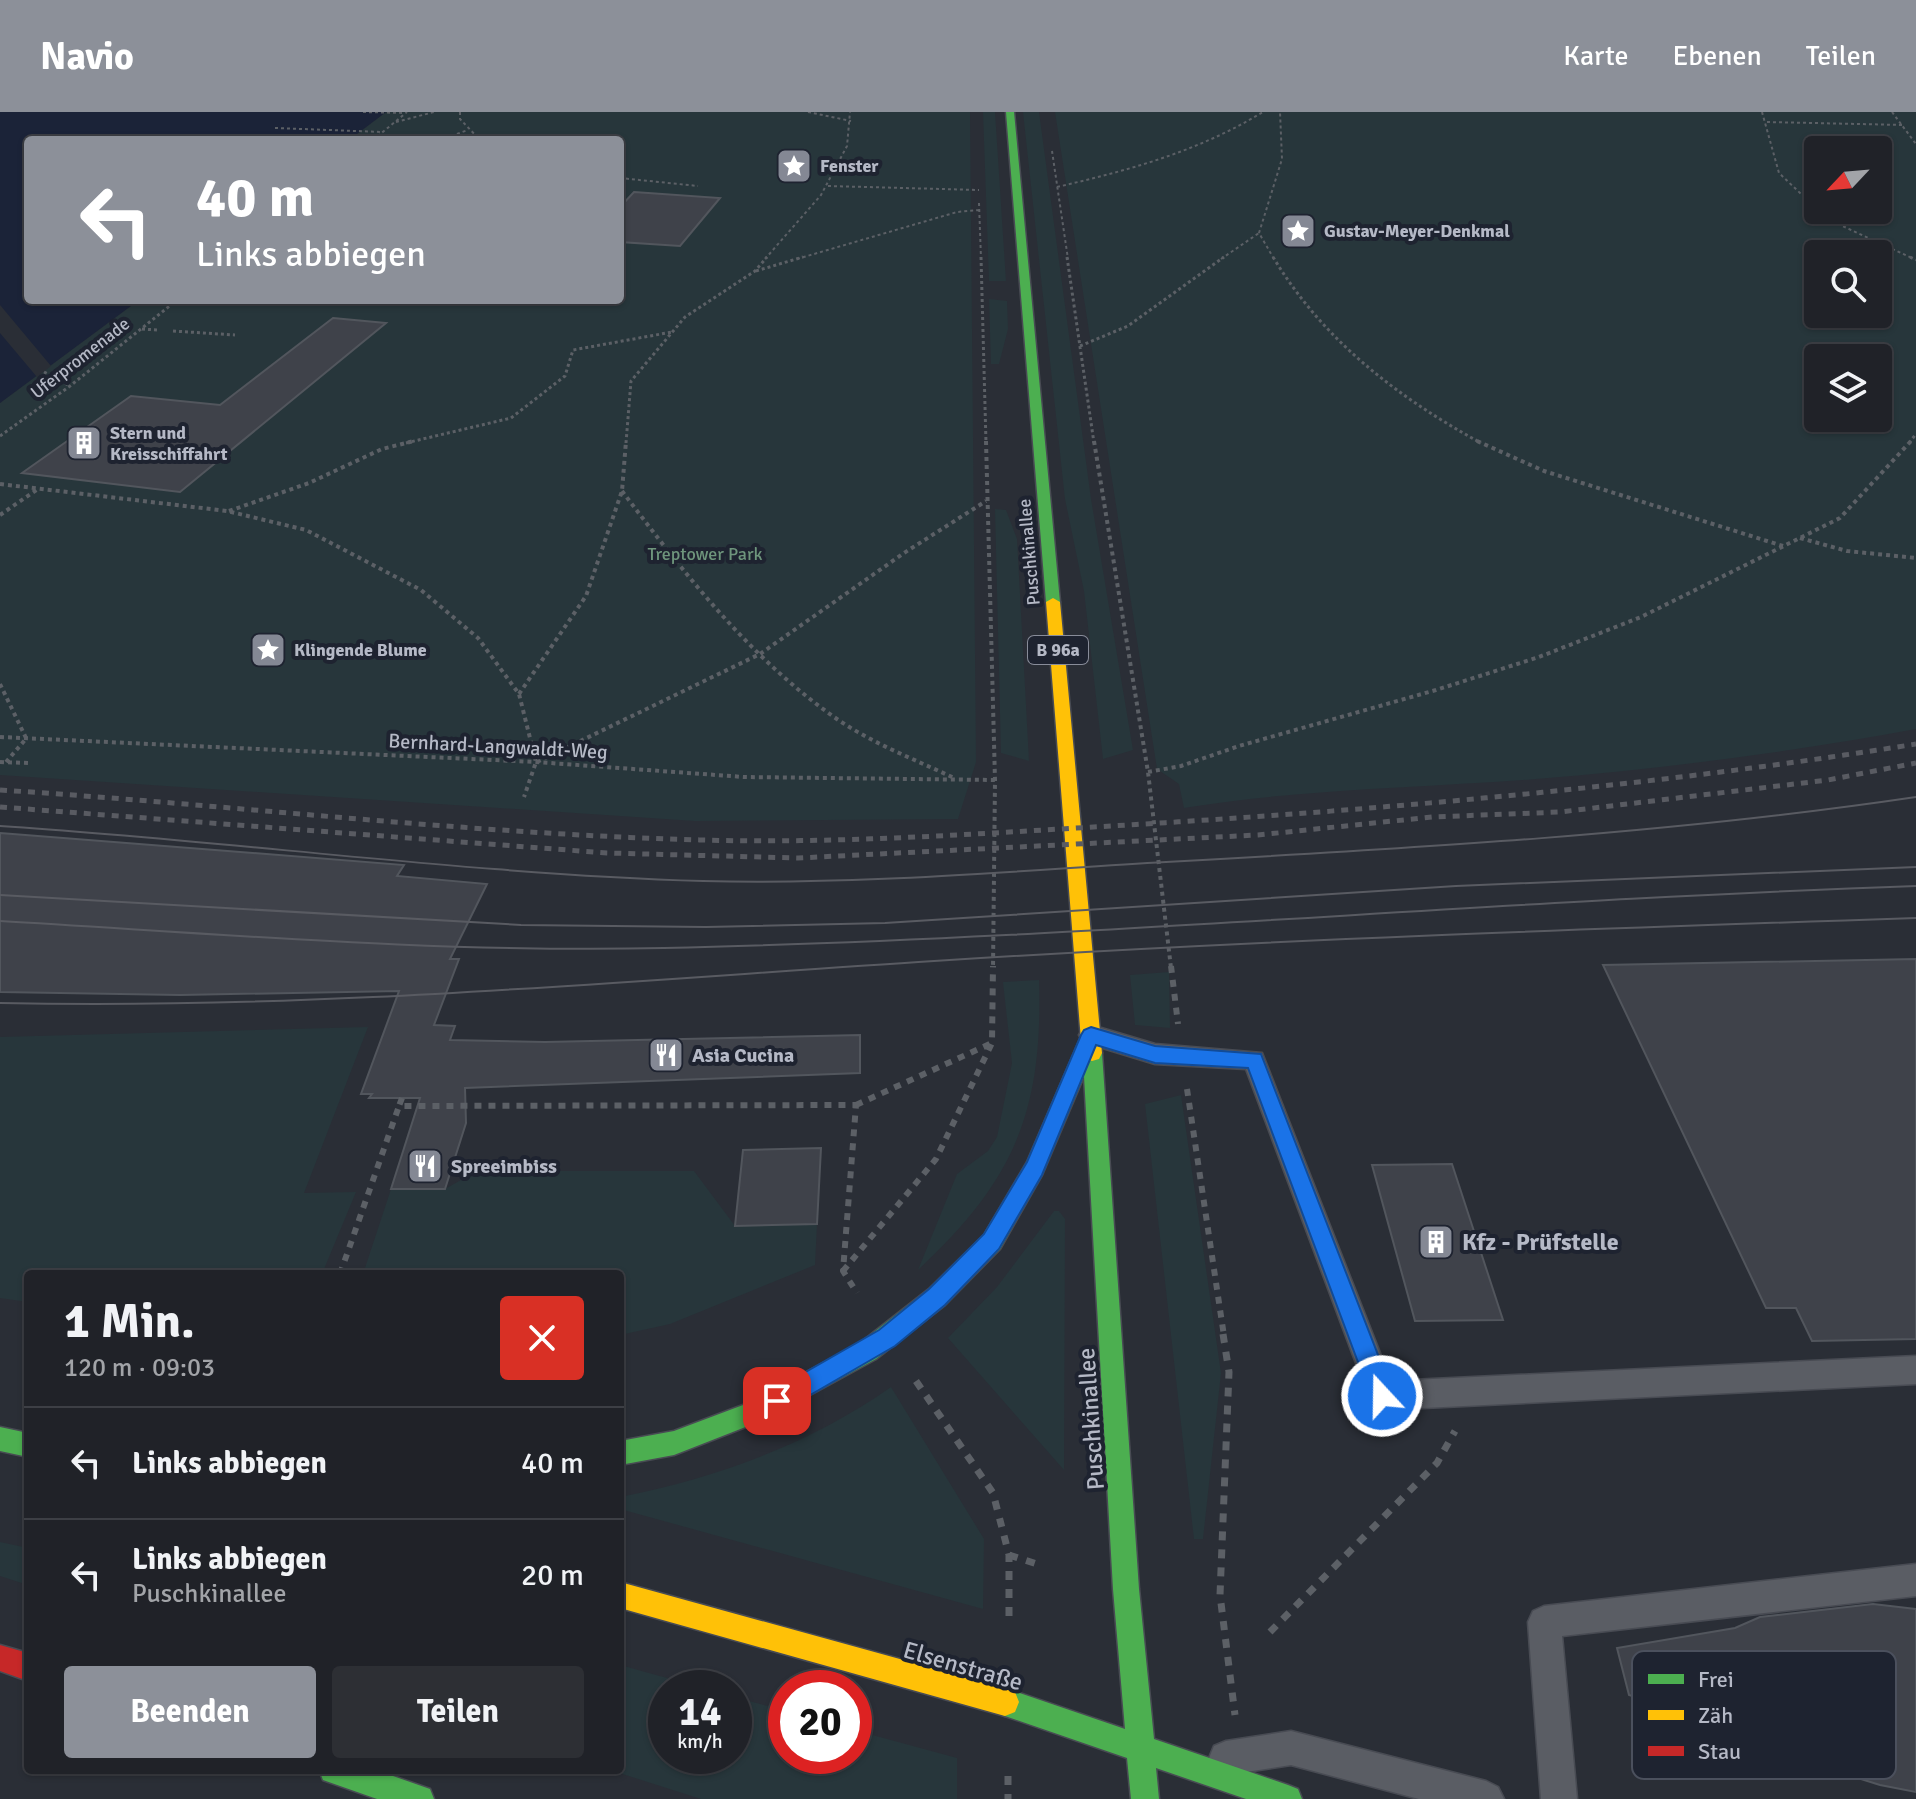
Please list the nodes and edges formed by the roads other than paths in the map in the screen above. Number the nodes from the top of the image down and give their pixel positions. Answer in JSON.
{"nodes":[{"id":1,"x":1010,"y":112,"type":"edge"},
{"id":2,"x":1091,"y":1035,"type":"junction"},
{"id":3,"x":1916,"y":1370,"type":"edge"},
{"id":4,"x":0,"y":1439,"type":"edge"},
{"id":5,"x":24,"y":1444,"type":"edge"},
{"id":6,"x":624,"y":1452,"type":"edge"},
{"id":7,"x":1916,"y":1580,"type":"edge"},
{"id":8,"x":624,"y":1596,"type":"edge"},
{"id":9,"x":0,"y":1658,"type":"edge"},
{"id":10,"x":24,"y":1666,"type":"edge"},
{"id":11,"x":1139,"y":1746,"type":"junction"},
{"id":12,"x":1196,"y":1767,"type":"junction"},
{"id":13,"x":345,"y":1774,"type":"edge"},
{"id":14,"x":420,"y":1799,"type":"edge"},
{"id":15,"x":1145,"y":1799,"type":"edge"},
{"id":16,"x":1288,"y":1799,"type":"edge"},
{"id":17,"x":1486,"y":1799,"type":"edge"},
{"id":18,"x":1559,"y":1799,"type":"edge"}],
"edges":[{"from":1,"to":2,"type":"main road","name":"Puschkinallee","number":"B 96a"},
{"from":2,"to":3,"type":"lane"},
{"from":2,"to":6,"type":"main road","name":"Puschkinallee","number":"B 96a"},
{"from":2,"to":11,"type":"main road","name":"Puschkinallee"},
{"from":4,"to":5,"type":"main road"},
{"from":7,"to":18,"type":"lane"},
{"from":8,"to":11,"type":"main road","name":"Elsenstraße"},
{"from":9,"to":10,"type":"main road"},
{"from":11,"to":12,"type":"main road","name":"Elsenstraße"},
{"from":11,"to":15,"type":"main road","name":"Puschkinallee"},
{"from":12,"to":16,"type":"main road","name":"Elsenstraße"},
{"from":12,"to":17,"type":"lane"},
{"from":13,"to":14,"type":"main road"}]}
